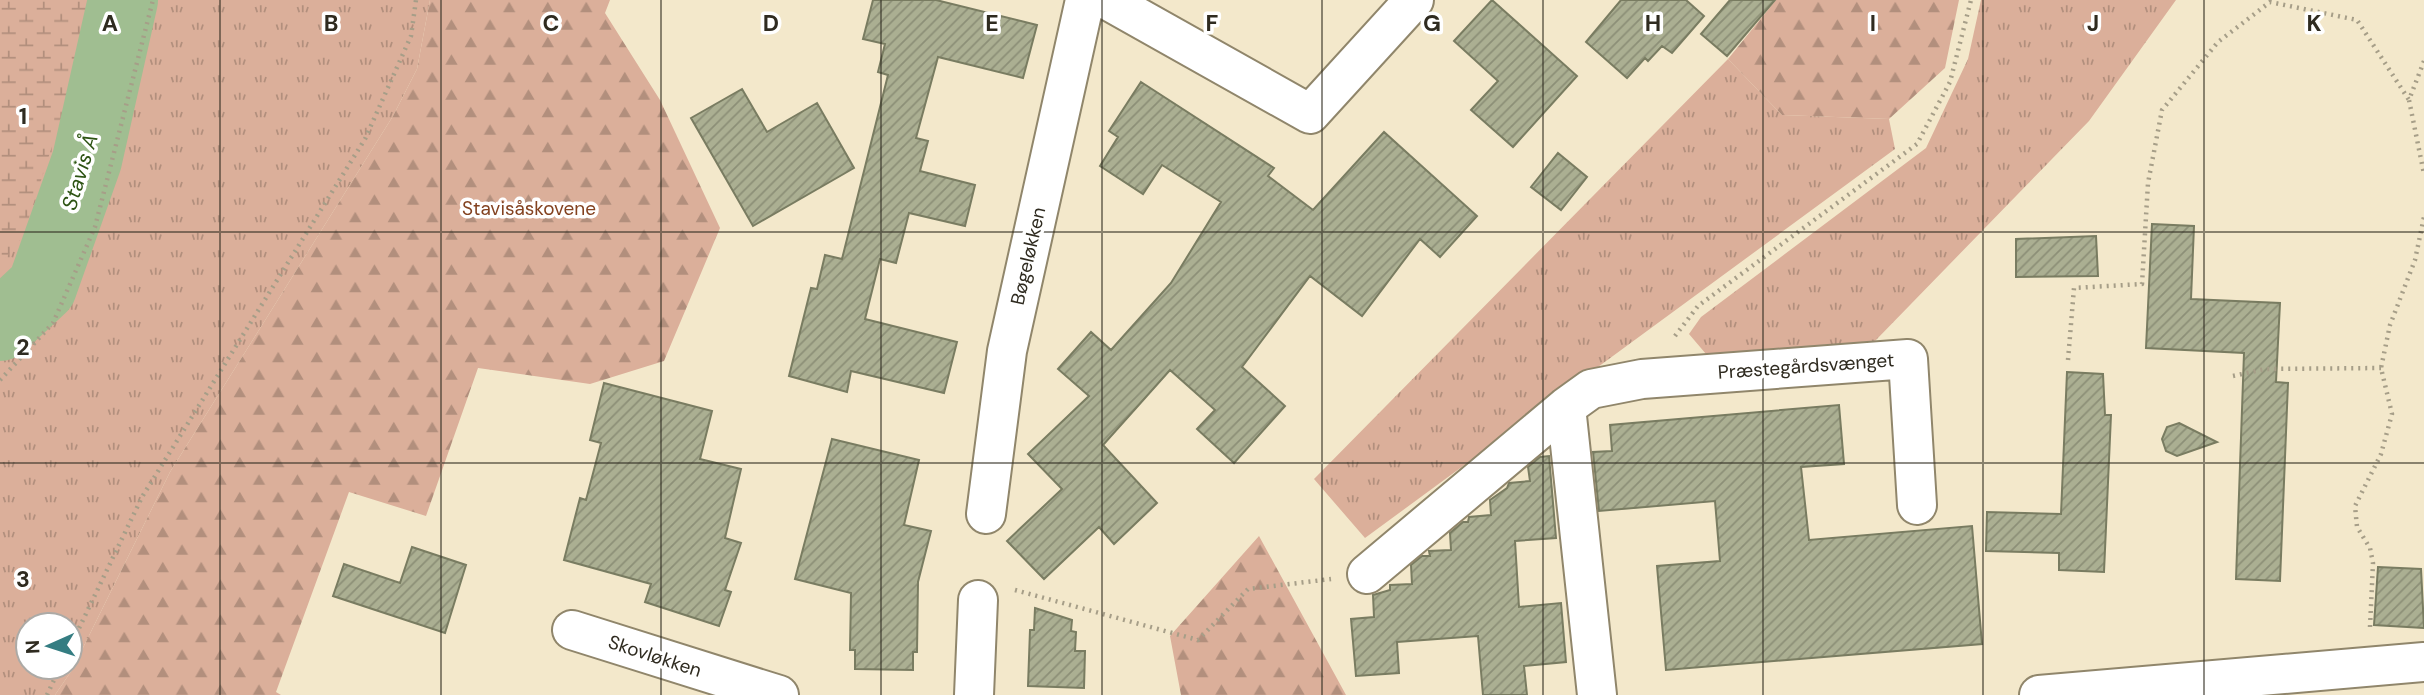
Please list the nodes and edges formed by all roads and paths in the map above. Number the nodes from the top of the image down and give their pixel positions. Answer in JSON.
{"nodes":[{"id":1,"x":153,"y":0,"type":"edge"},
{"id":2,"x":416,"y":0,"type":"edge"},
{"id":3,"x":1085,"y":0,"type":"edge"},
{"id":4,"x":1107,"y":0,"type":"edge"},
{"id":5,"x":1414,"y":0,"type":"edge"},
{"id":6,"x":1970,"y":0,"type":"edge"},
{"id":7,"x":2424,"y":61,"type":"edge"},
{"id":8,"x":2409,"y":100,"type":"junction"},
{"id":9,"x":2424,"y":174,"type":"edge"},
{"id":10,"x":2424,"y":217,"type":"edge"},
{"id":11,"x":2068,"y":360,"type":"dead end"},
{"id":12,"x":2381,"y":368,"type":"junction"},
{"id":13,"x":2233,"y":376,"type":"dead end"},
{"id":14,"x":1642,"y":379,"type":"junction"},
{"id":15,"x":0,"y":380,"type":"edge"},
{"id":16,"x":1566,"y":407,"type":"junction"},
{"id":17,"x":1917,"y":505,"type":"dead end"},
{"id":18,"x":986,"y":514,"type":"dead end"},
{"id":19,"x":1367,"y":574,"type":"joint"},
{"id":20,"x":978,"y":600,"type":"joint"},
{"id":21,"x":84,"y":618,"type":"edge"},
{"id":22,"x":572,"y":630,"type":"dead end"},
{"id":23,"x":2424,"y":662,"type":"edge"},
{"id":24,"x":2369,"y":667,"type":"junction"},
{"id":25,"x":2174,"y":689,"type":"edge"},
{"id":26,"x":779,"y":695,"type":"edge"},
{"id":27,"x":975,"y":695,"type":"edge"},
{"id":28,"x":1597,"y":695,"type":"edge"},
{"id":29,"x":2039,"y":695,"type":"edge"}],
"edges":[{"from":1,"to":15,"type":"path"},
{"from":2,"to":21,"type":"path"},
{"from":3,"to":18,"type":"street","name":"Bøgeløkken"},
{"from":4,"to":5,"type":"street"},
{"from":6,"to":14,"type":"path"},
{"from":7,"to":8,"type":"path"},
{"from":8,"to":9,"type":"path"},
{"from":8,"to":11,"type":"path"},
{"from":10,"to":12,"type":"path"},
{"from":12,"to":13,"type":"path"},
{"from":12,"to":24,"type":"path"},
{"from":14,"to":16,"type":"street","name":"Præstegårdsvænget"},
{"from":14,"to":17,"type":"street","name":"Præstegårdsvænget"},
{"from":16,"to":19,"type":"street","name":"Præstegårdsvænget"},
{"from":16,"to":28,"type":"street"},
{"from":19,"to":20,"type":"path"},
{"from":20,"to":27,"type":"street"},
{"from":22,"to":26,"type":"street","name":"Skovløkken"},
{"from":23,"to":24,"type":"street"},
{"from":24,"to":25,"type":"street"},
{"from":25,"to":29,"type":"street"}]}
